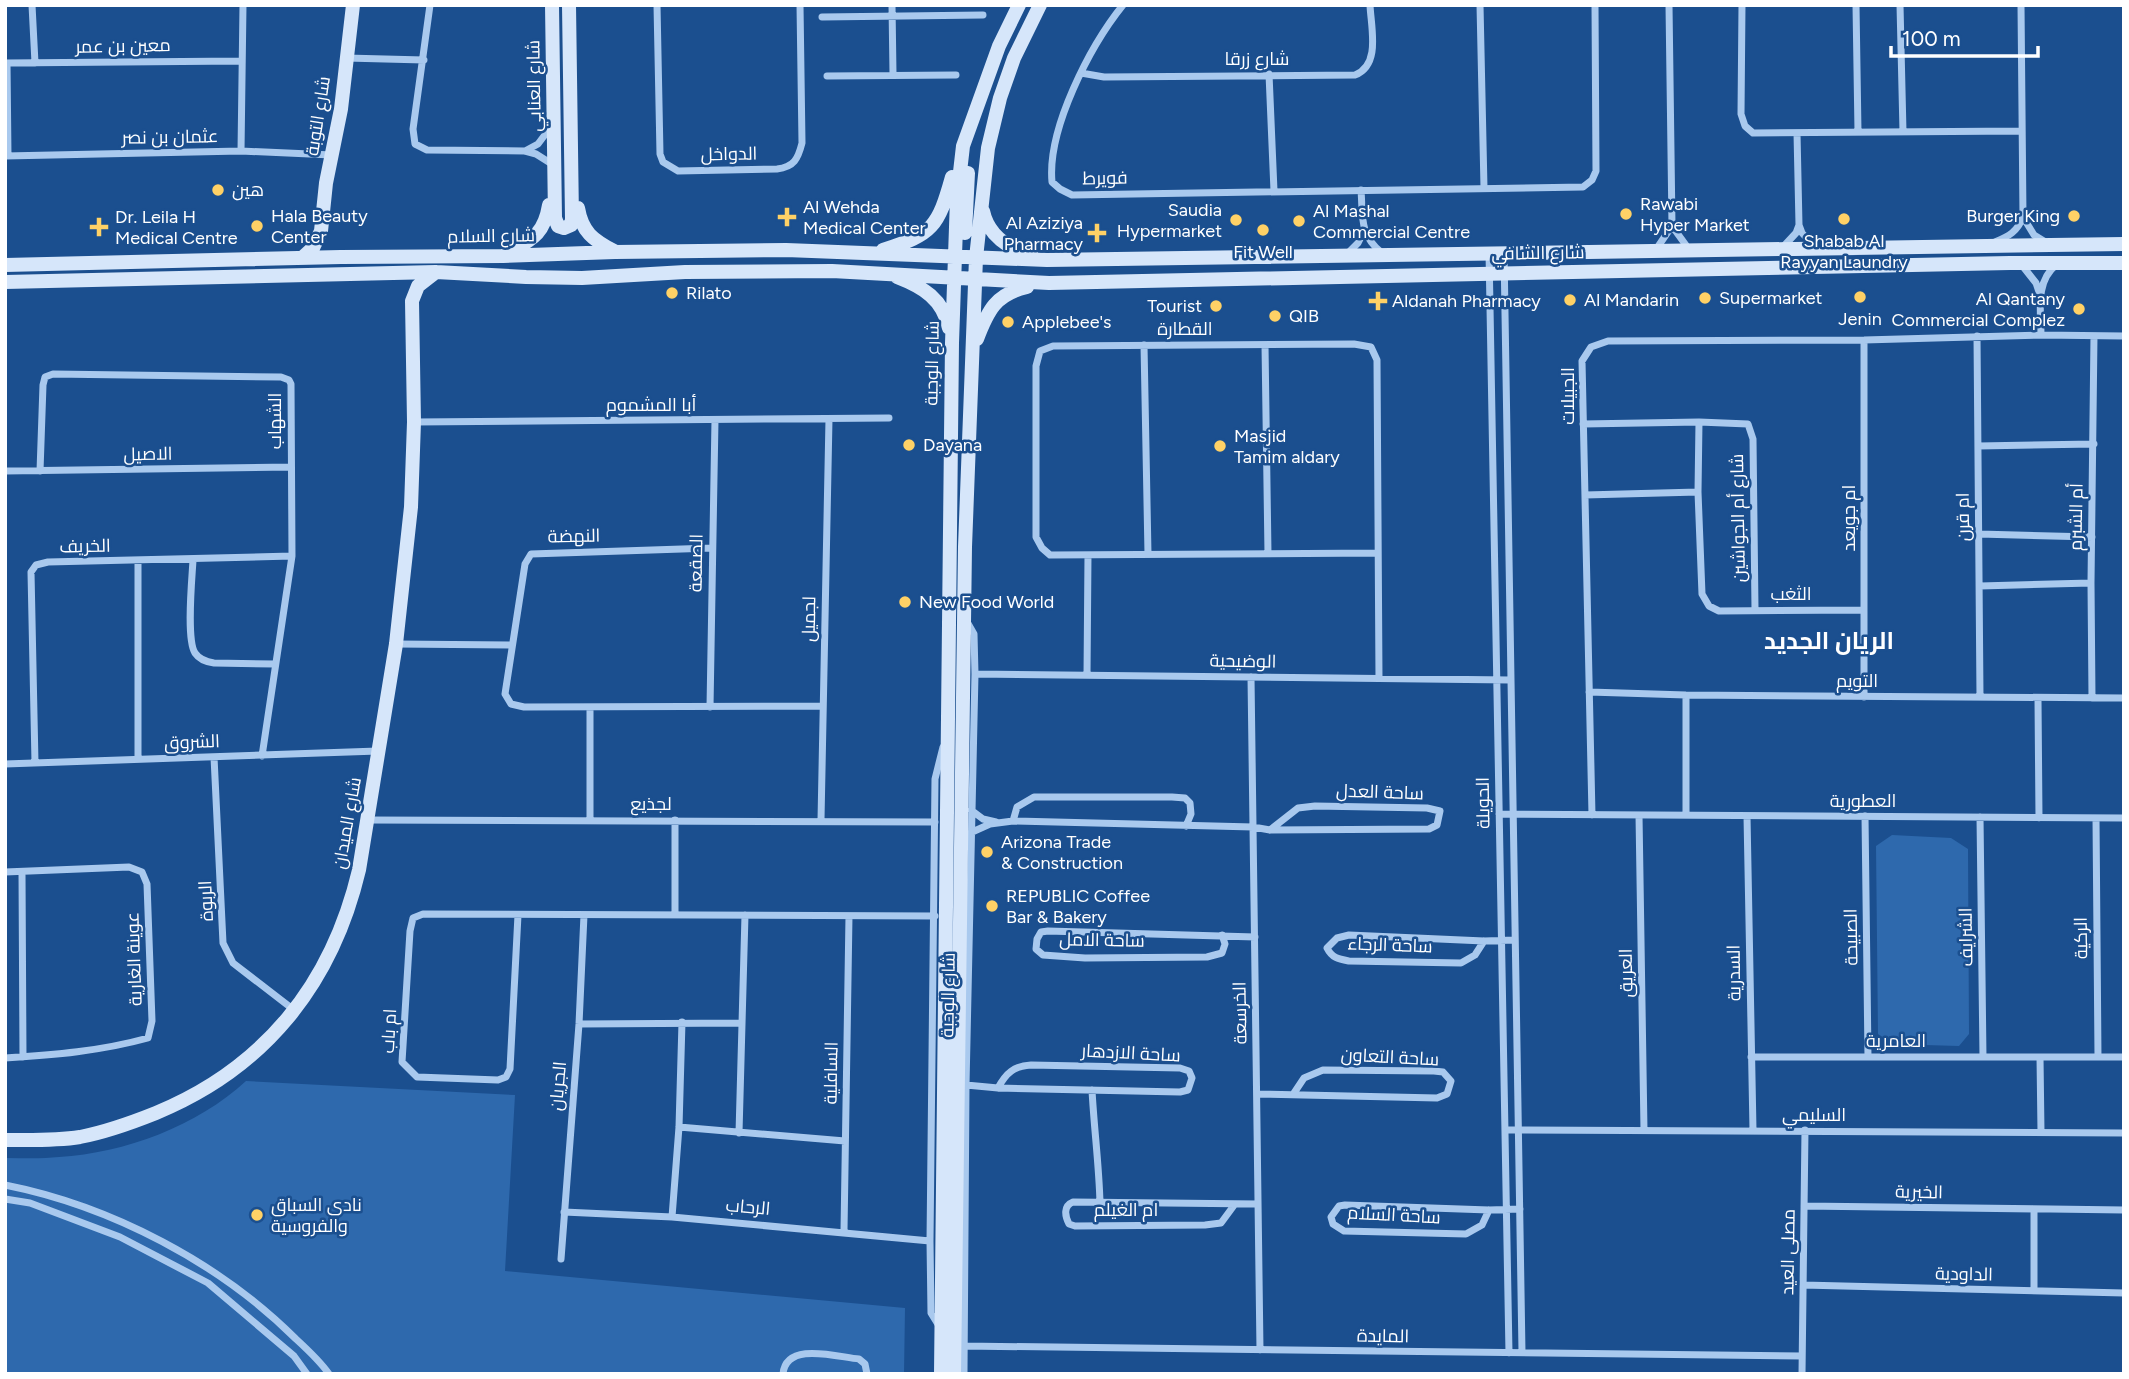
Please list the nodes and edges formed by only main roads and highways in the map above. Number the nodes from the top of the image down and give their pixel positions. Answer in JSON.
{"nodes":[{"id":1,"x":353,"y":5,"type":"edge"},
{"id":2,"x":552,"y":5,"type":"edge"},
{"id":3,"x":569,"y":5,"type":"edge"},
{"id":4,"x":1040,"y":5,"type":"edge"},
{"id":5,"x":1016,"y":8,"type":"edge"},
{"id":6,"x":978,"y":102,"type":"junction"},
{"id":7,"x":963,"y":146,"type":"junction"},
{"id":8,"x":571,"y":155,"type":"junction"},
{"id":9,"x":555,"y":166,"type":"junction"},
{"id":10,"x":982,"y":204,"type":"junction"},
{"id":11,"x":321,"y":231,"type":"junction"},
{"id":12,"x":2124,"y":244,"type":"edge"},
{"id":13,"x":615,"y":251,"type":"junction"},
{"id":14,"x":875,"y":252,"type":"junction"},
{"id":15,"x":503,"y":256,"type":"junction"},
{"id":16,"x":341,"y":257,"type":"junction"},
{"id":17,"x":302,"y":258,"type":"junction"},
{"id":18,"x":1129,"y":258,"type":"junction"},
{"id":19,"x":1047,"y":260,"type":"junction"},
{"id":20,"x":2124,"y":263,"type":"edge"},
{"id":21,"x":5,"y":265,"type":"edge"},
{"id":22,"x":966,"y":267,"type":"junction"},
{"id":23,"x":832,"y":271,"type":"junction"},
{"id":24,"x":436,"y":272,"type":"junction"},
{"id":25,"x":389,"y":273,"type":"junction"},
{"id":26,"x":886,"y":273,"type":"junction"},
{"id":27,"x":5,"y":282,"type":"edge"},
{"id":28,"x":1049,"y":283,"type":"junction"},
{"id":29,"x":412,"y":301,"type":"junction"},
{"id":30,"x":952,"y":343,"type":"junction"},
{"id":31,"x":971,"y":353,"type":"junction"},
{"id":32,"x":965,"y":547,"type":"junction"},
{"id":33,"x":5,"y":1140,"type":"edge"},
{"id":34,"x":941,"y":1374,"type":"edge"},
{"id":35,"x":954,"y":1374,"type":"edge"}],
"edges":[{"from":1,"to":11,"type":"main road","name":"شارع التوبة"},
{"from":2,"to":9,"type":"main road","name":"شارع العنابي"},
{"from":3,"to":8,"type":"main road","name":"شارع العنابي"},
{"from":4,"to":10,"type":"main road","name":"شارع الوجبة"},
{"from":5,"to":6,"type":"main road","name":"شارع الوجبة"},
{"from":6,"to":7,"type":"main road","name":"شارع الوجبة"},
{"from":6,"to":22,"type":"main road"},
{"from":7,"to":14,"type":"main road"},
{"from":7,"to":22,"type":"main road","name":"شارع الوجبة"},
{"from":8,"to":9,"type":"main road"},
{"from":8,"to":13,"type":"main road"},
{"from":9,"to":15,"type":"main road"},
{"from":10,"to":19,"type":"main road"},
{"from":10,"to":22,"type":"main road","name":"شارع الوجبة"},
{"from":11,"to":16,"type":"main road"},
{"from":11,"to":17,"type":"main road","name":"شارع التوبة"},
{"from":12,"to":18,"type":"main road","name":"شارع الشافي"},
{"from":13,"to":14,"type":"main road","name":"شارع السلام"},
{"from":13,"to":15,"type":"main road","name":"شارع السلام"},
{"from":14,"to":22,"type":"main road","name":"شارع السلام"},
{"from":15,"to":16,"type":"main road","name":"شارع السلام"},
{"from":16,"to":17,"type":"main road","name":"شارع السلام"},
{"from":17,"to":21,"type":"main road","name":"شارع السلام"},
{"from":18,"to":19,"type":"main road","name":"شارع الشافي"},
{"from":18,"to":22,"type":"main road"},
{"from":19,"to":22,"type":"main road","name":"شارع الشافي"},
{"from":20,"to":28,"type":"main road","name":"شارع الشافي"},
{"from":22,"to":23,"type":"main road"},
{"from":22,"to":26,"type":"main road","name":"شارع السلام"},
{"from":22,"to":28,"type":"main road","name":"شارع الشافي"},
{"from":22,"to":30,"type":"main road","name":"شارع الوجبة"},
{"from":22,"to":31,"type":"main road","name":"شارع الوجبة"},
{"from":22,"to":32,"type":"main road"},
{"from":23,"to":24,"type":"main road","name":"شارع السلام"},
{"from":23,"to":26,"type":"main road","name":"شارع السلام"},
{"from":24,"to":25,"type":"main road","name":"شارع السلام"},
{"from":24,"to":29,"type":"main road"},
{"from":25,"to":27,"type":"main road","name":"شارع السلام"},
{"from":25,"to":29,"type":"main road"},
{"from":26,"to":30,"type":"main road"},
{"from":28,"to":31,"type":"main road"},
{"from":29,"to":33,"type":"main road","name":"شارع الميدان"},
{"from":30,"to":34,"type":"main road","name":"شارع الوجبة"},
{"from":31,"to":32,"type":"main road","name":"شارع الوجبة"},
{"from":32,"to":35,"type":"main road","name":"شارع الوجبة"}]}
